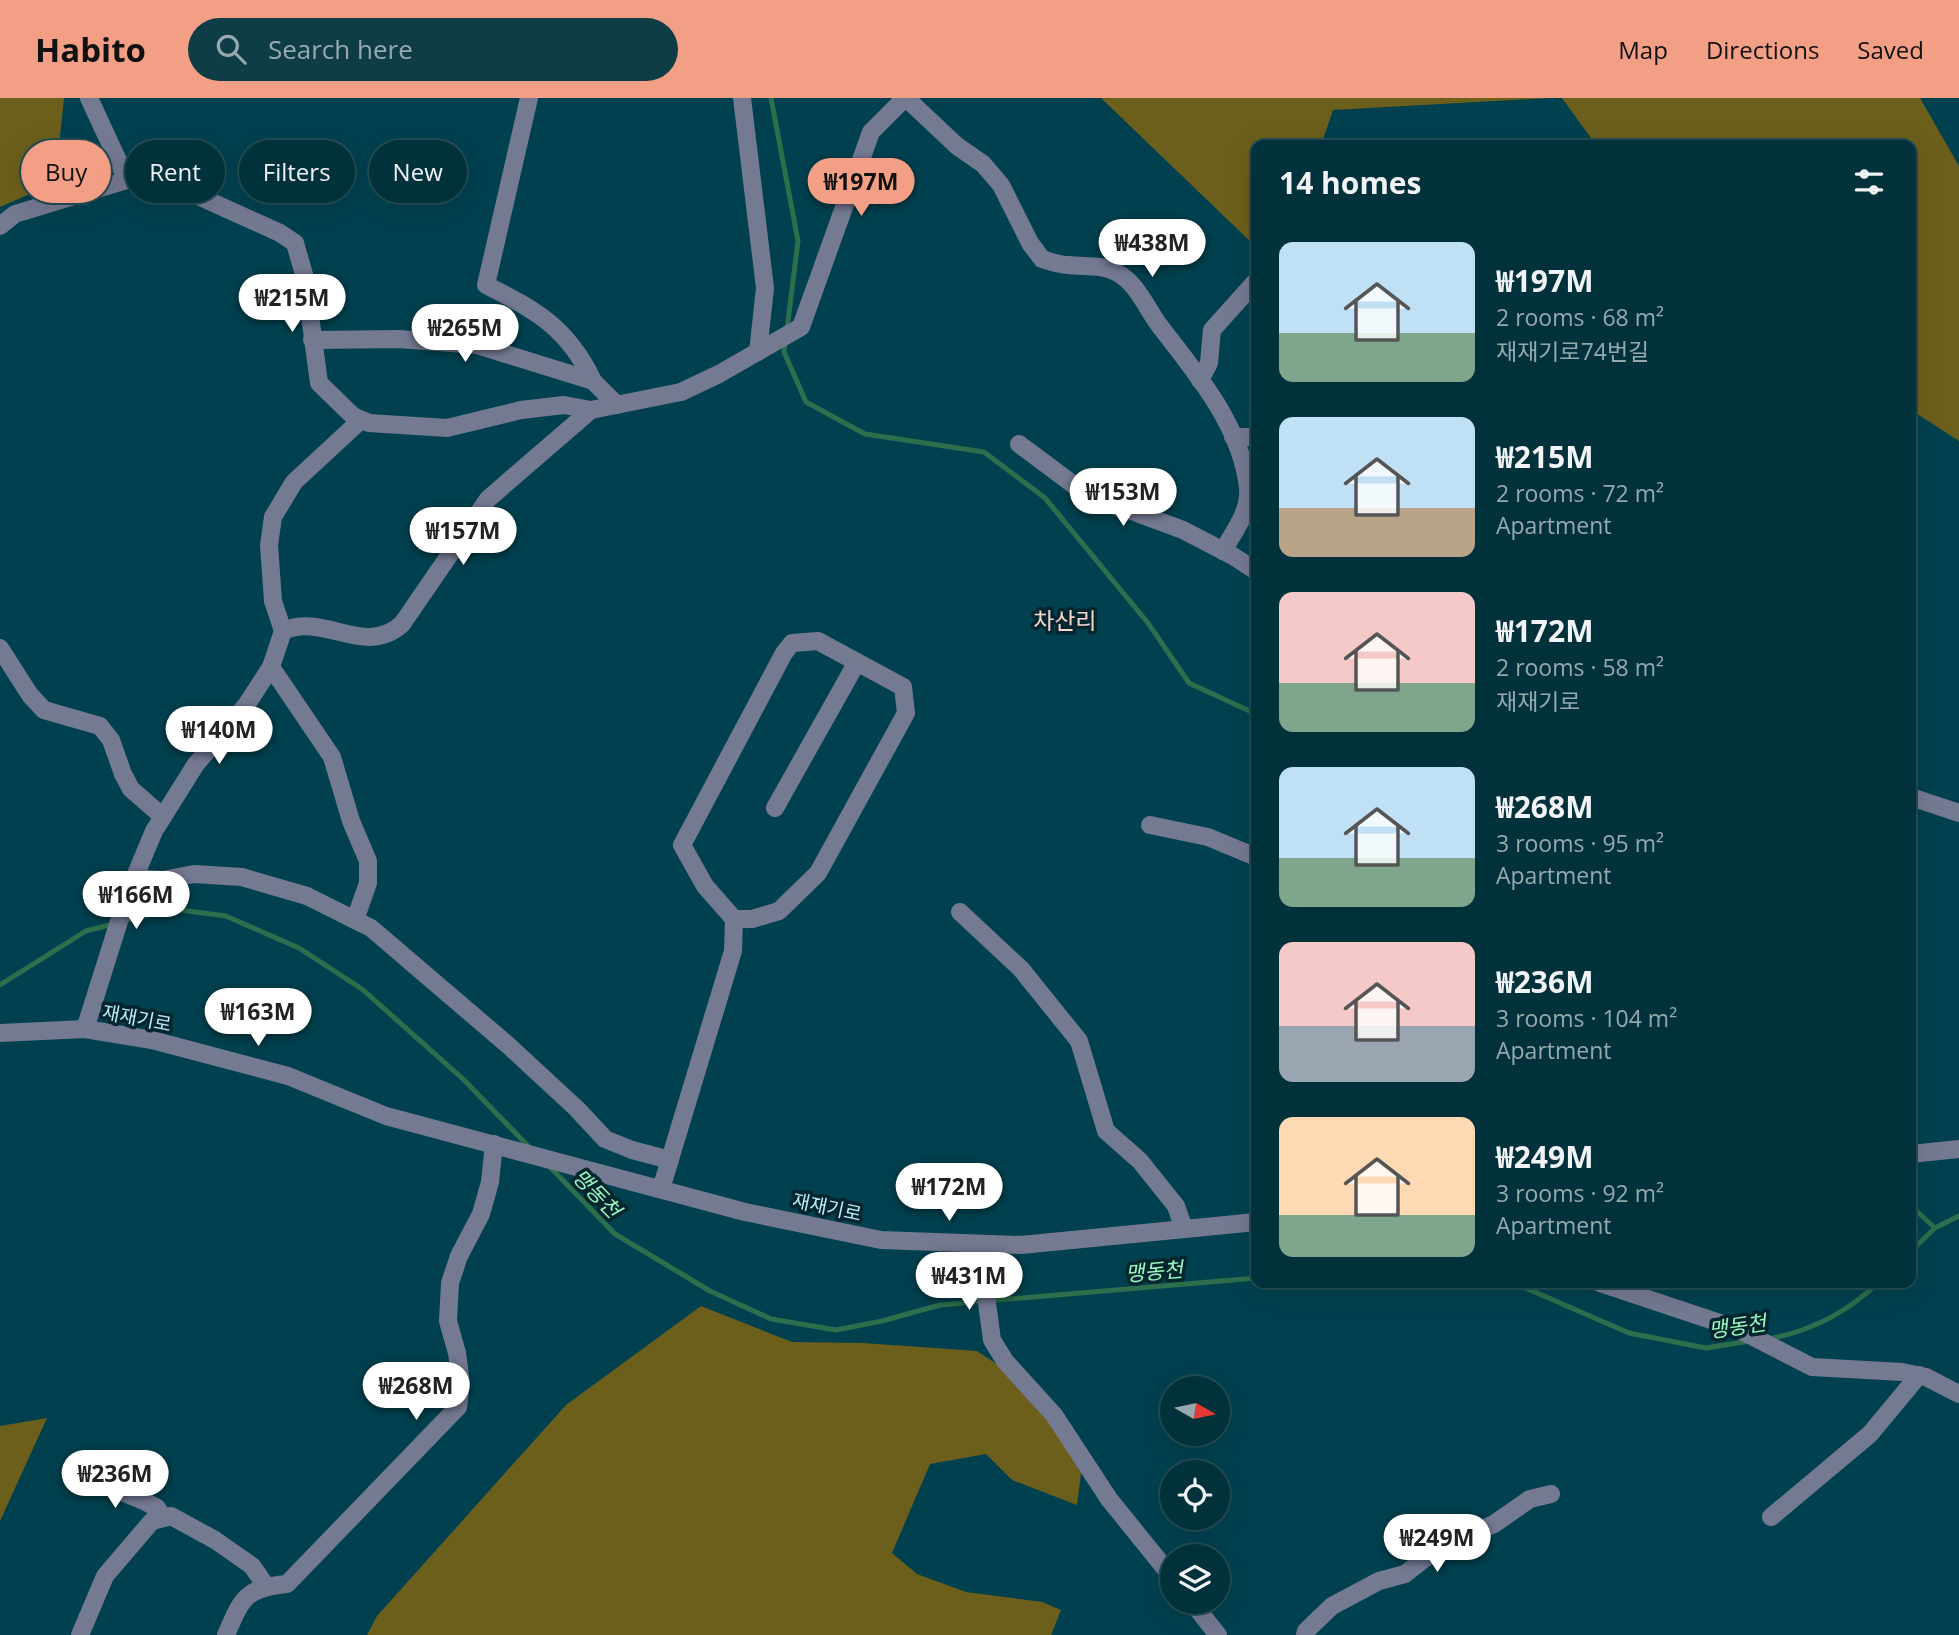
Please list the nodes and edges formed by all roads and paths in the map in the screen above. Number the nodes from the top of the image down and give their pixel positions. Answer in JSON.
{"nodes":[{"id":1,"x":89,"y":98,"type":"edge"},
{"id":2,"x":529,"y":98,"type":"edge"},
{"id":3,"x":742,"y":98,"type":"edge"},
{"id":4,"x":906,"y":98,"type":"edge"},
{"id":5,"x":125,"y":176,"type":"edge"},
{"id":6,"x":125,"y":181,"type":"edge"},
{"id":7,"x":214,"y":203,"type":"edge"},
{"id":8,"x":0,"y":226,"type":"edge"},
{"id":9,"x":1251,"y":287,"type":"edge"},
{"id":10,"x":312,"y":340,"type":"junction"},
{"id":11,"x":758,"y":352,"type":"junction"},
{"id":12,"x":1200,"y":380,"type":"junction"},
{"id":13,"x":593,"y":381,"type":"junction"},
{"id":14,"x":617,"y":405,"type":"junction"},
{"id":15,"x":591,"y":410,"type":"junction"},
{"id":16,"x":361,"y":419,"type":"junction"},
{"id":17,"x":1233,"y":437,"type":"junction"},
{"id":18,"x":1251,"y":437,"type":"edge"},
{"id":19,"x":1018,"y":444,"type":"dead end"},
{"id":20,"x":1223,"y":551,"type":"junction"},
{"id":21,"x":1251,"y":568,"type":"edge"},
{"id":22,"x":283,"y":631,"type":"junction"},
{"id":23,"x":0,"y":648,"type":"edge"},
{"id":24,"x":857,"y":662,"type":"junction"},
{"id":25,"x":271,"y":667,"type":"junction"},
{"id":26,"x":1916,"y":799,"type":"edge"},
{"id":27,"x":775,"y":808,"type":"dead end"},
{"id":28,"x":1959,"y":813,"type":"edge"},
{"id":29,"x":162,"y":816,"type":"junction"},
{"id":30,"x":1150,"y":825,"type":"dead end"},
{"id":31,"x":1251,"y":855,"type":"edge"},
{"id":32,"x":131,"y":885,"type":"junction"},
{"id":33,"x":960,"y":912,"type":"dead end"},
{"id":34,"x":734,"y":919,"type":"junction"},
{"id":35,"x":355,"y":920,"type":"junction"},
{"id":36,"x":85,"y":1029,"type":"junction"},
{"id":37,"x":0,"y":1032,"type":"edge"},
{"id":38,"x":499,"y":1145,"type":"junction"},
{"id":39,"x":1959,"y":1149,"type":"edge"},
{"id":40,"x":1916,"y":1153,"type":"edge"},
{"id":41,"x":670,"y":1160,"type":"junction"},
{"id":42,"x":652,"y":1187,"type":"junction"},
{"id":43,"x":1251,"y":1222,"type":"edge"},
{"id":44,"x":1184,"y":1229,"type":"junction"},
{"id":45,"x":984,"y":1244,"type":"junction"},
{"id":46,"x":1615,"y":1288,"type":"edge"},
{"id":47,"x":1919,"y":1376,"type":"junction"},
{"id":48,"x":1959,"y":1394,"type":"edge"},
{"id":49,"x":88,"y":1478,"type":"dead end"},
{"id":50,"x":1551,"y":1494,"type":"dead end"},
{"id":51,"x":1771,"y":1517,"type":"dead end"},
{"id":52,"x":163,"y":1518,"type":"junction"},
{"id":53,"x":1160,"y":1562,"type":"edge"},
{"id":54,"x":266,"y":1586,"type":"junction"},
{"id":55,"x":1201,"y":1614,"type":"edge"},
{"id":56,"x":80,"y":1635,"type":"edge"},
{"id":57,"x":226,"y":1635,"type":"edge"},
{"id":58,"x":1218,"y":1635,"type":"edge"},
{"id":59,"x":1305,"y":1635,"type":"edge"}],
"edges":[{"from":1,"to":5,"type":"street"},
{"from":2,"to":13,"type":"street"},
{"from":3,"to":11,"type":"street"},
{"from":4,"to":11,"type":"street"},
{"from":4,"to":12,"type":"street"},
{"from":6,"to":8,"type":"street"},
{"from":7,"to":10,"type":"street"},
{"from":9,"to":12,"type":"street"},
{"from":10,"to":13,"type":"street"},
{"from":10,"to":16,"type":"street"},
{"from":11,"to":14,"type":"street"},
{"from":12,"to":17,"type":"street"},
{"from":13,"to":14,"type":"street"},
{"from":14,"to":15,"type":"street"},
{"from":15,"to":16,"type":"street"},
{"from":15,"to":22,"type":"street"},
{"from":16,"to":22,"type":"street"},
{"from":17,"to":18,"type":"street"},
{"from":17,"to":20,"type":"street"},
{"from":19,"to":20,"type":"street"},
{"from":20,"to":21,"type":"street"},
{"from":22,"to":25,"type":"street"},
{"from":23,"to":29,"type":"street"},
{"from":24,"to":27,"type":"street"},
{"from":24,"to":34,"type":"street"},
{"from":24,"to":34,"type":"street"},
{"from":25,"to":29,"type":"street"},
{"from":25,"to":35,"type":"street"},
{"from":26,"to":28,"type":"street"},
{"from":29,"to":32,"type":"street"},
{"from":30,"to":31,"type":"street"},
{"from":32,"to":35,"type":"street"},
{"from":32,"to":36,"type":"street"},
{"from":33,"to":44,"type":"street"},
{"from":34,"to":41,"type":"street"},
{"from":35,"to":41,"type":"street"},
{"from":36,"to":37,"type":"street","name":"재재기로"},
{"from":36,"to":38,"type":"street","name":"재재기로"},
{"from":38,"to":42,"type":"street","name":"재재기로"},
{"from":38,"to":54,"type":"street"},
{"from":39,"to":40,"type":"street"},
{"from":41,"to":42,"type":"street"},
{"from":42,"to":45,"type":"street","name":"재재기로"},
{"from":43,"to":44,"type":"street","name":"재재기로"},
{"from":44,"to":45,"type":"street","name":"재재기로"},
{"from":45,"to":53,"type":"street"},
{"from":46,"to":47,"type":"street"},
{"from":47,"to":48,"type":"street"},
{"from":47,"to":51,"type":"street"},
{"from":49,"to":52,"type":"street"},
{"from":50,"to":59,"type":"street"},
{"from":52,"to":54,"type":"street"},
{"from":52,"to":56,"type":"street"},
{"from":54,"to":57,"type":"street"},
{"from":55,"to":58,"type":"street"}]}
